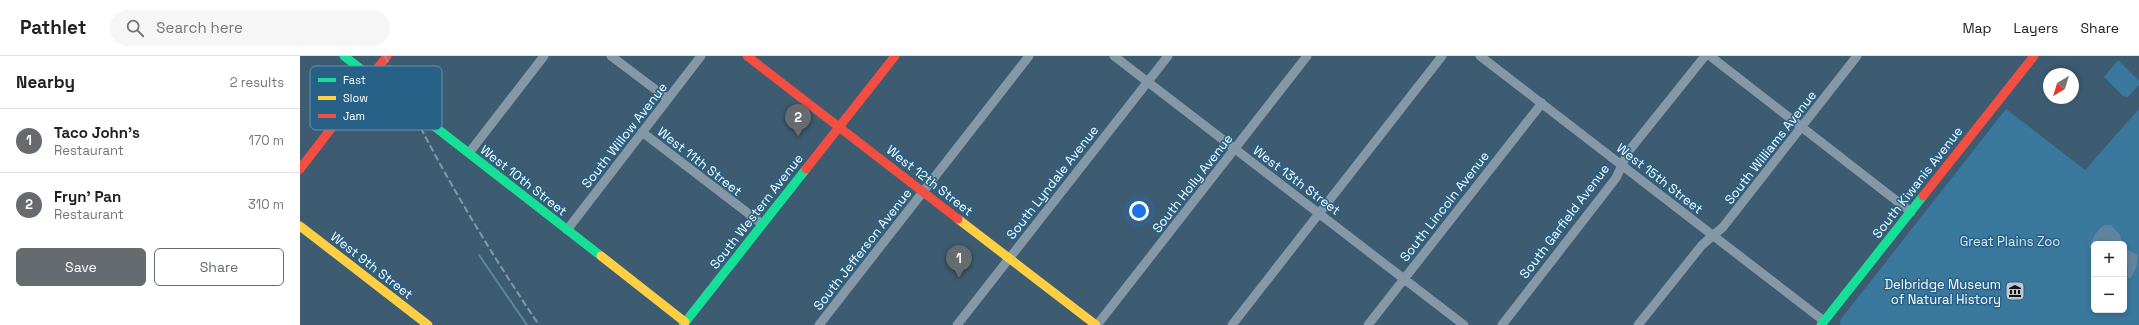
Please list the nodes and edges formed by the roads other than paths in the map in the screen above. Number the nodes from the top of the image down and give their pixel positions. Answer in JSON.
{"nodes":[{"id":1,"x":344,"y":56,"type":"edge"},
{"id":2,"x":387,"y":56,"type":"edge"},
{"id":3,"x":544,"y":56,"type":"edge"},
{"id":4,"x":611,"y":56,"type":"edge"},
{"id":5,"x":701,"y":56,"type":"edge"},
{"id":6,"x":747,"y":56,"type":"edge"},
{"id":7,"x":895,"y":56,"type":"edge"},
{"id":8,"x":1029,"y":56,"type":"edge"},
{"id":9,"x":1114,"y":56,"type":"edge"},
{"id":10,"x":1168,"y":56,"type":"edge"},
{"id":11,"x":1307,"y":56,"type":"edge"},
{"id":12,"x":1442,"y":56,"type":"edge"},
{"id":13,"x":1480,"y":56,"type":"edge"},
{"id":14,"x":1705,"y":56,"type":"edge"},
{"id":15,"x":1710,"y":56,"type":"edge"},
{"id":16,"x":1858,"y":56,"type":"edge"},
{"id":17,"x":2034,"y":56,"type":"edge"},
{"id":18,"x":357,"y":66,"type":"edge"},
{"id":19,"x":379,"y":66,"type":"edge"},
{"id":20,"x":1148,"y":82,"type":"junction"},
{"id":21,"x":668,"y":99,"type":"junction"},
{"id":22,"x":1542,"y":103,"type":"junction"},
{"id":23,"x":839,"y":127,"type":"junction"},
{"id":24,"x":1802,"y":128,"type":"junction"},
{"id":25,"x":330,"y":130,"type":"edge"},
{"id":26,"x":439,"y":130,"type":"edge"},
{"id":27,"x":642,"y":132,"type":"junction"},
{"id":28,"x":1234,"y":149,"type":"junction"},
{"id":29,"x":468,"y":153,"type":"junction"},
{"id":30,"x":1622,"y":165,"type":"junction"},
{"id":31,"x":300,"y":169,"type":"edge"},
{"id":32,"x":923,"y":191,"type":"junction"},
{"id":33,"x":1911,"y":212,"type":"junction"},
{"id":34,"x":1319,"y":214,"type":"junction"},
{"id":35,"x":762,"y":224,"type":"junction"},
{"id":36,"x":300,"y":226,"type":"edge"},
{"id":37,"x":567,"y":230,"type":"junction"},
{"id":38,"x":1712,"y":235,"type":"junction"},
{"id":39,"x":1009,"y":258,"type":"junction"},
{"id":40,"x":1404,"y":279,"type":"junction"},
{"id":41,"x":1823,"y":323,"type":"edge"},
{"id":42,"x":686,"y":324,"type":"edge"},
{"id":43,"x":428,"y":325,"type":"edge"},
{"id":44,"x":819,"y":325,"type":"edge"},
{"id":45,"x":958,"y":325,"type":"edge"},
{"id":46,"x":1097,"y":325,"type":"edge"},
{"id":47,"x":1232,"y":325,"type":"edge"},
{"id":48,"x":1368,"y":325,"type":"edge"},
{"id":49,"x":1464,"y":325,"type":"edge"},
{"id":50,"x":1502,"y":325,"type":"edge"},
{"id":51,"x":1638,"y":325,"type":"edge"}],
"edges":[{"from":1,"to":18,"type":"street","name":"West 10th Street"},
{"from":2,"to":19,"type":"street"},
{"from":3,"to":29,"type":"street"},
{"from":4,"to":21,"type":"street"},
{"from":5,"to":21,"type":"street","name":"South Willow Avenue"},
{"from":6,"to":23,"type":"street","name":"West 12th Street"},
{"from":7,"to":23,"type":"street","name":"South Western Avenue"},
{"from":8,"to":32,"type":"street","name":"South Jefferson Avenue"},
{"from":9,"to":20,"type":"street","name":"West 13th Street"},
{"from":10,"to":20,"type":"street","name":"South Lyndale Avenue"},
{"from":11,"to":28,"type":"street","name":"South Holly Avenue"},
{"from":12,"to":34,"type":"street"},
{"from":13,"to":22,"type":"street","name":"West 15th Street"},
{"from":14,"to":30,"type":"street","name":"South Garfield Avenue"},
{"from":15,"to":24,"type":"street"},
{"from":16,"to":24,"type":"street","name":"South Williams Avenue"},
{"from":17,"to":33,"type":"street","name":"South Kiwanis Avenue"},
{"from":20,"to":28,"type":"street","name":"West 13th Street"},
{"from":20,"to":39,"type":"street","name":"South Lyndale Avenue"},
{"from":21,"to":27,"type":"street","name":"South Willow Avenue"},
{"from":22,"to":30,"type":"street","name":"West 15th Street"},
{"from":22,"to":40,"type":"street","name":"South Lincoln Avenue"},
{"from":23,"to":32,"type":"street","name":"West 12th Street"},
{"from":23,"to":35,"type":"street","name":"South Western Avenue"},
{"from":24,"to":33,"type":"street"},
{"from":24,"to":38,"type":"street","name":"South Williams Avenue"},
{"from":25,"to":31,"type":"street"},
{"from":26,"to":29,"type":"street","name":"West 10th Street"},
{"from":27,"to":35,"type":"street","name":"West 11th Street"},
{"from":27,"to":37,"type":"street","name":"South Willow Avenue"},
{"from":28,"to":34,"type":"street","name":"West 13th Street"},
{"from":28,"to":46,"type":"street","name":"South Holly Avenue"},
{"from":29,"to":37,"type":"street","name":"West 10th Street"},
{"from":30,"to":38,"type":"street","name":"West 15th Street"},
{"from":30,"to":50,"type":"street","name":"South Garfield Avenue"},
{"from":32,"to":39,"type":"street","name":"West 12th Street"},
{"from":32,"to":44,"type":"street","name":"South Jefferson Avenue"},
{"from":33,"to":41,"type":"street","name":"South Kiwanis Avenue"},
{"from":34,"to":40,"type":"street","name":"West 13th Street"},
{"from":34,"to":47,"type":"street"},
{"from":35,"to":42,"type":"street","name":"South Western Avenue"},
{"from":36,"to":43,"type":"street","name":"West 9th Street"},
{"from":37,"to":42,"type":"street","name":"West 10th Street"},
{"from":38,"to":41,"type":"street","name":"West 15th Street"},
{"from":38,"to":51,"type":"street","name":"South Williams Avenue"},
{"from":39,"to":45,"type":"street","name":"South Lyndale Avenue"},
{"from":39,"to":46,"type":"street","name":"West 12th Street"},
{"from":40,"to":48,"type":"street","name":"South Lincoln Avenue"},
{"from":40,"to":49,"type":"street","name":"West 13th Street"}]}
